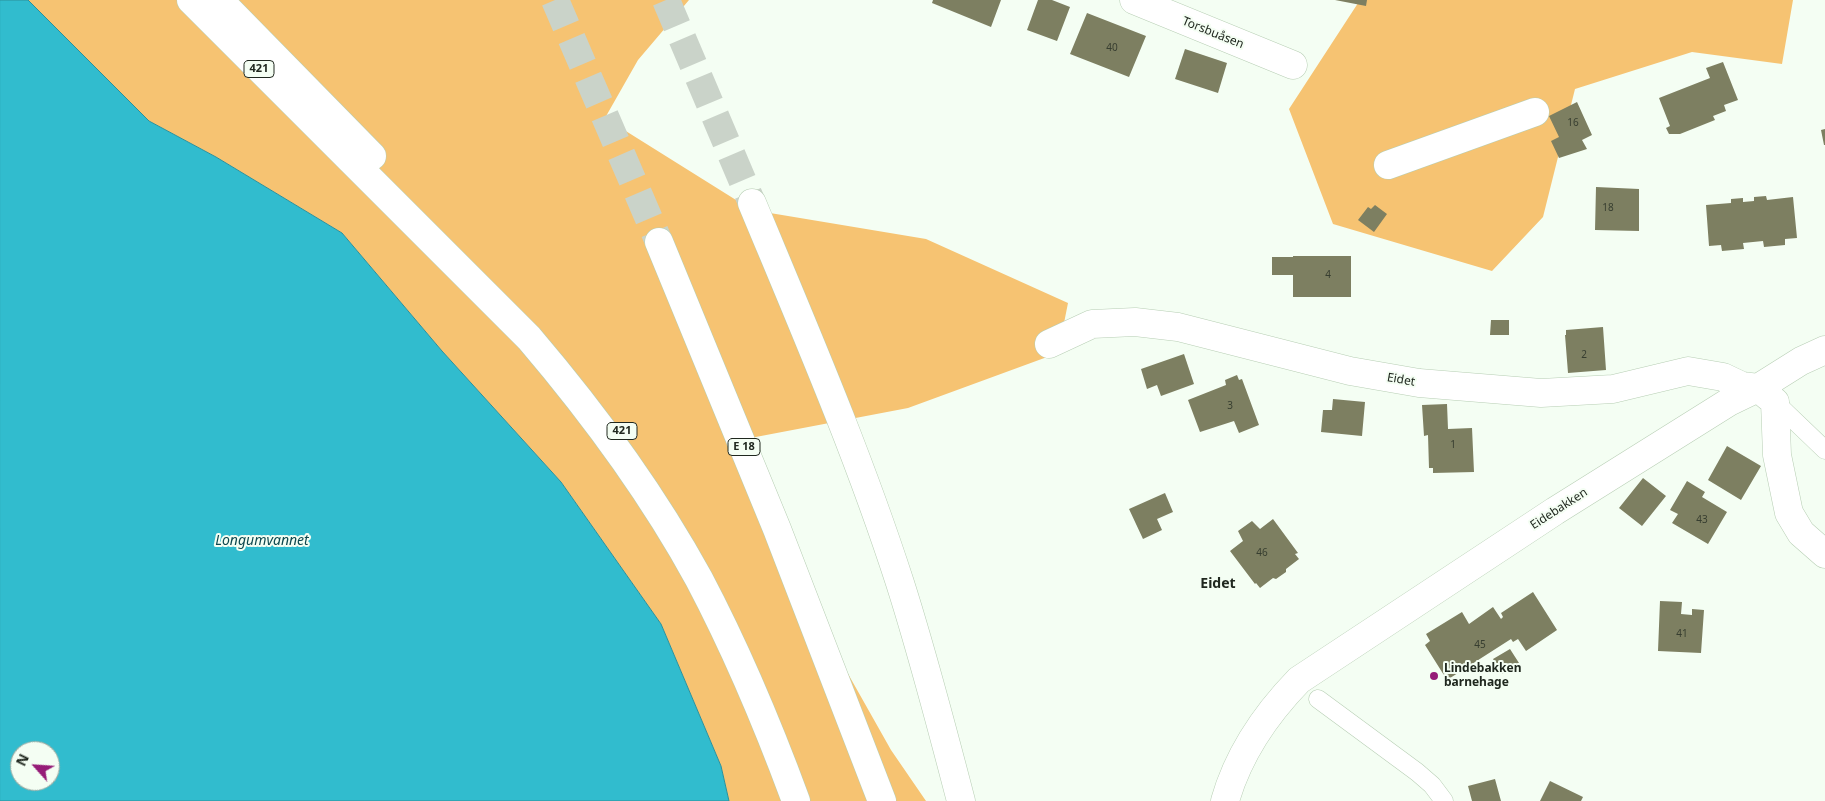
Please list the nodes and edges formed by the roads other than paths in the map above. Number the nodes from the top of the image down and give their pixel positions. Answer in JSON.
{"nodes":[{"id":1,"x":191,"y":0,"type":"edge"},
{"id":2,"x":219,"y":0,"type":"edge"},
{"id":3,"x":1134,"y":0,"type":"edge"},
{"id":4,"x":1293,"y":65,"type":"dead end"},
{"id":5,"x":1535,"y":112,"type":"dead end"},
{"id":6,"x":1388,"y":165,"type":"dead end"},
{"id":7,"x":752,"y":203,"type":"tunnel mouth"},
{"id":8,"x":659,"y":242,"type":"tunnel mouth"},
{"id":9,"x":1049,"y":344,"type":"dead end"},
{"id":10,"x":1825,"y":350,"type":"edge"},
{"id":11,"x":1766,"y":395,"type":"junction"},
{"id":12,"x":1825,"y":450,"type":"edge"},
{"id":13,"x":1825,"y":554,"type":"edge"},
{"id":14,"x":1318,"y":700,"type":"dead end"},
{"id":15,"x":796,"y":801,"type":"edge"},
{"id":16,"x":811,"y":801,"type":"edge"},
{"id":17,"x":882,"y":801,"type":"edge"},
{"id":18,"x":961,"y":801,"type":"edge"},
{"id":19,"x":1225,"y":801,"type":"edge"},
{"id":20,"x":1444,"y":801,"type":"edge"}],
"edges":[{"from":1,"to":15,"type":"main road","number":"421"},
{"from":2,"to":16,"type":"main road","number":"421"},
{"from":3,"to":4,"type":"main road","name":"Torsbuåsen"},
{"from":5,"to":6,"type":"main road"},
{"from":7,"to":18,"type":"main road"},
{"from":8,"to":17,"type":"main road","number":"E 18"},
{"from":9,"to":11,"type":"main road","name":"Eidet"},
{"from":10,"to":11,"type":"main road","name":"Eidebakken"},
{"from":11,"to":12,"type":"lane"},
{"from":11,"to":13,"type":"main road"},
{"from":11,"to":19,"type":"main road","name":"Eidebakken"},
{"from":14,"to":20,"type":"lane"}]}
